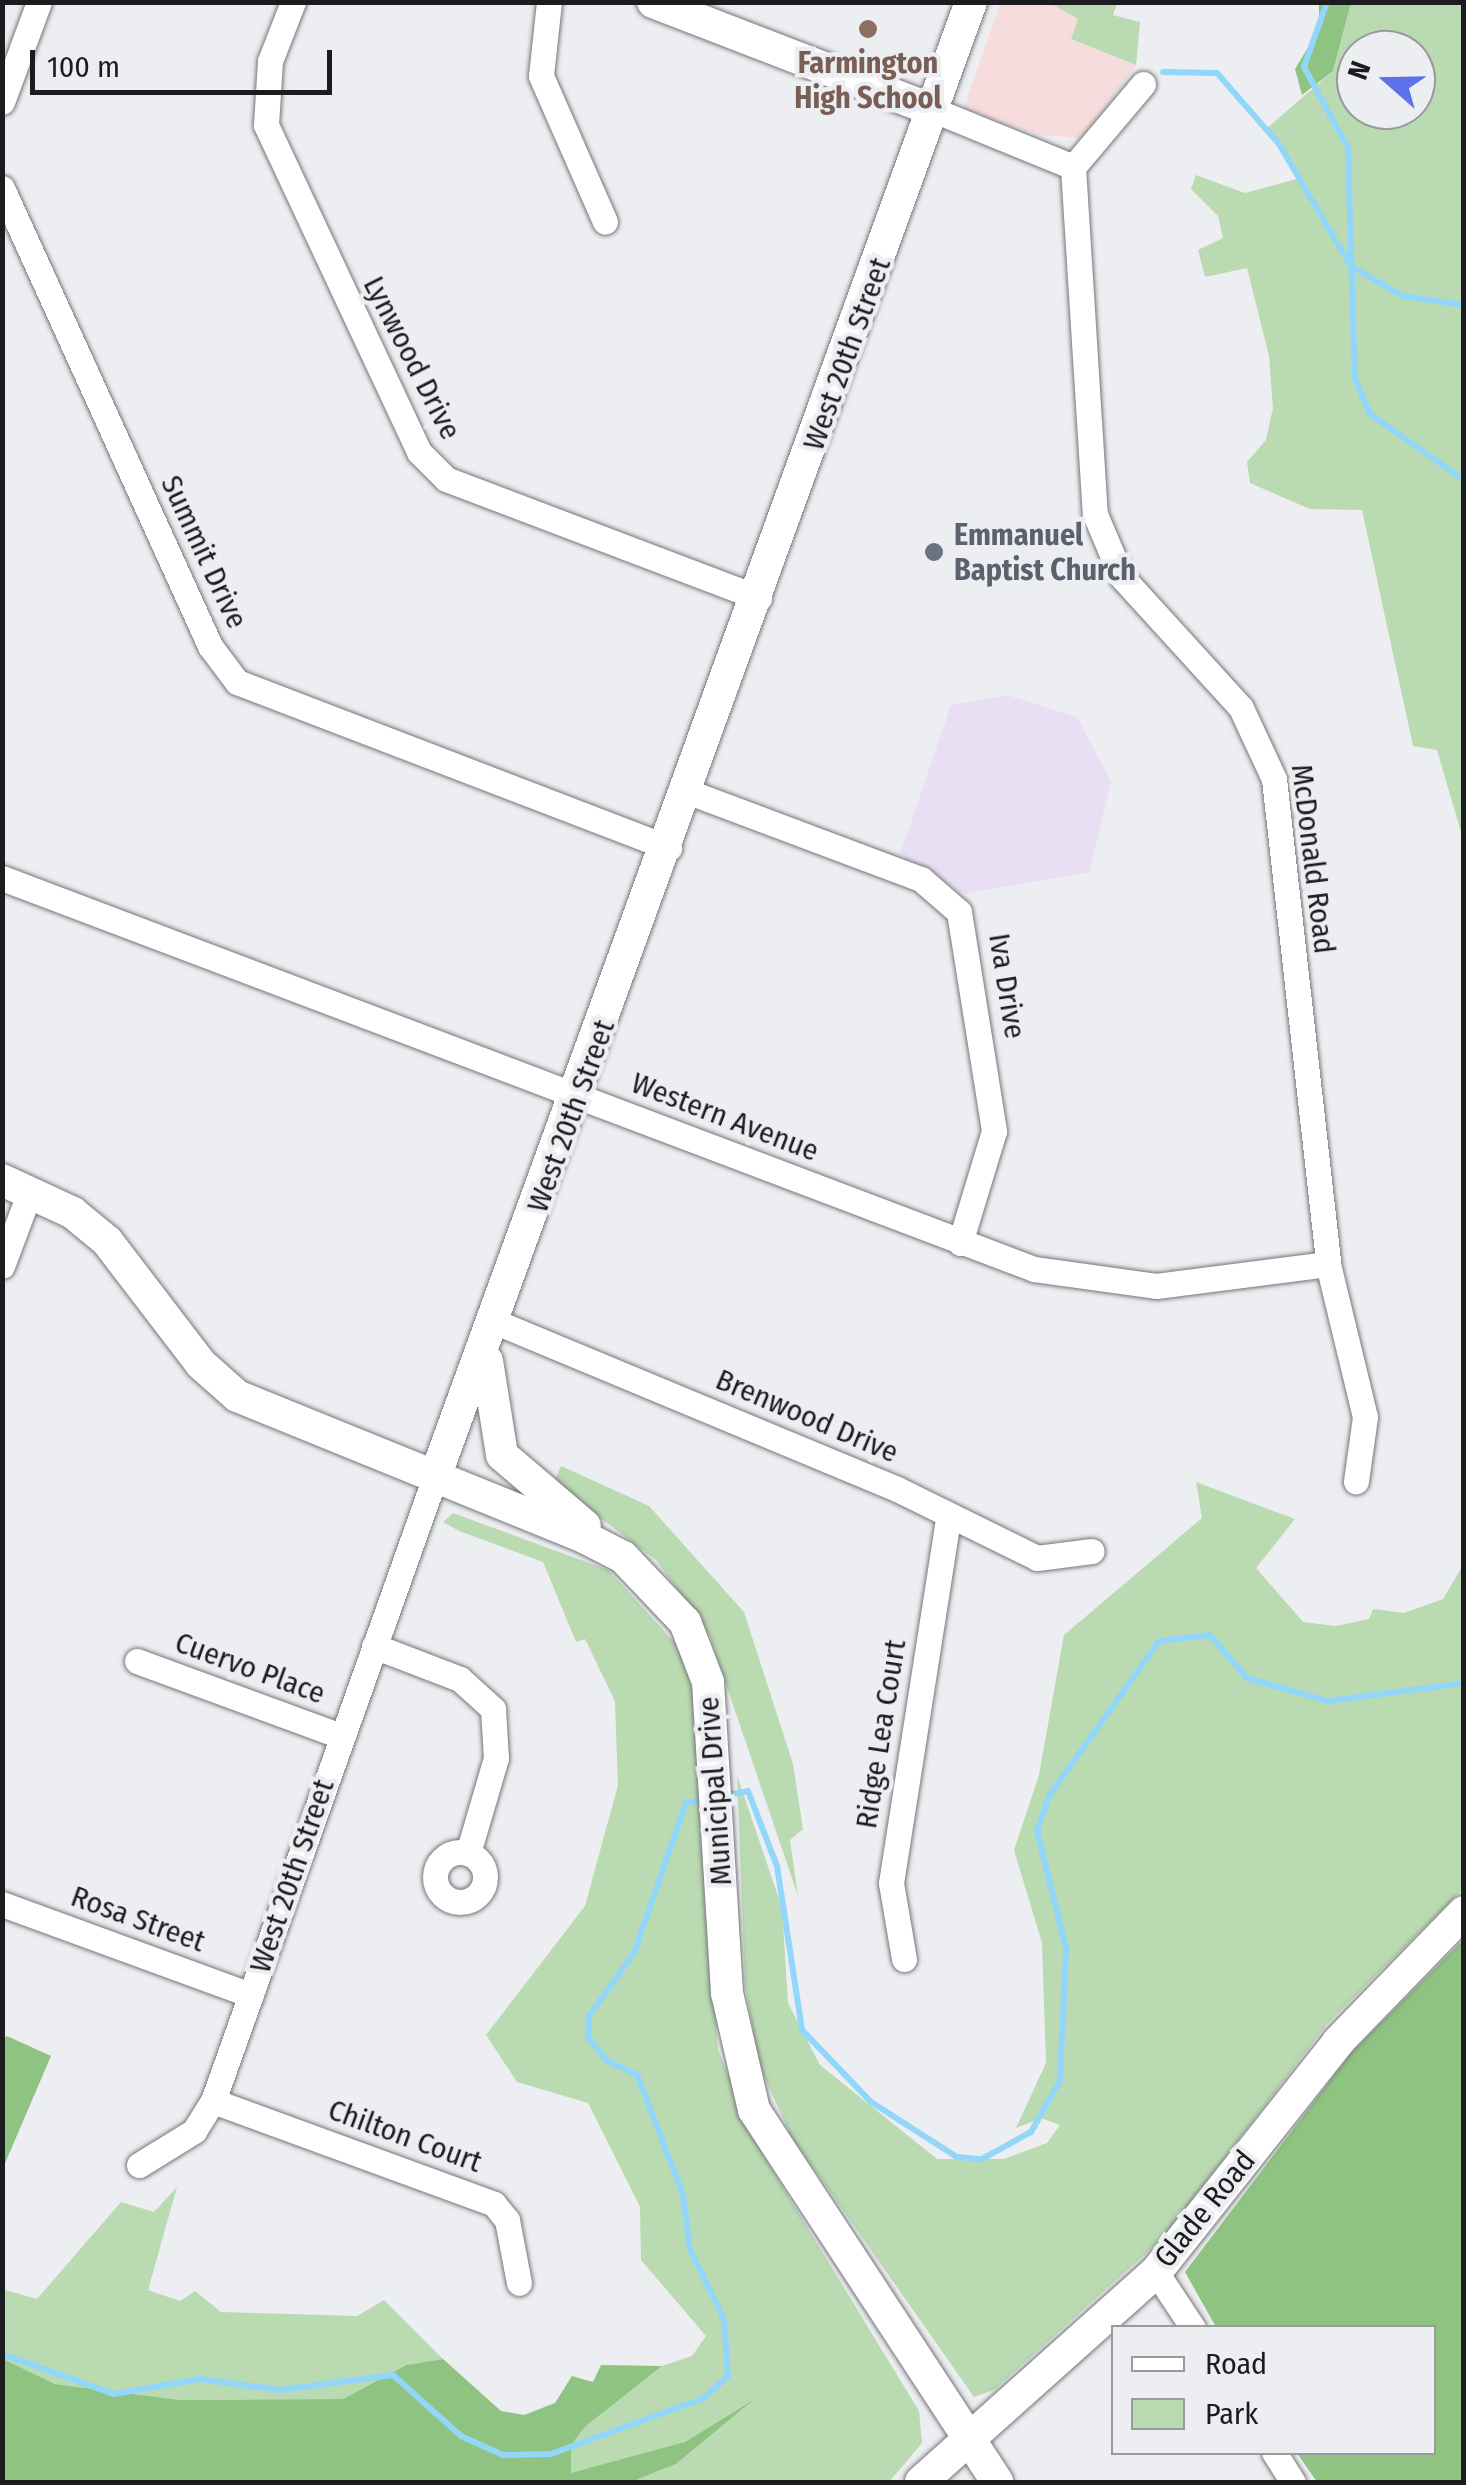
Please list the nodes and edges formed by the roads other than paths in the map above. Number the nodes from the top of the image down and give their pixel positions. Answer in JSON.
{"nodes":[{"id":1,"x":40,"y":2,"type":"edge"},
{"id":2,"x":293,"y":2,"type":"edge"},
{"id":3,"x":549,"y":2,"type":"edge"},
{"id":4,"x":653,"y":2,"type":"edge"},
{"id":5,"x":971,"y":2,"type":"edge"},
{"id":6,"x":1143,"y":84,"type":"dead end"},
{"id":7,"x":2,"y":102,"type":"edge"},
{"id":8,"x":936,"y":111,"type":"junction"},
{"id":9,"x":1073,"y":167,"type":"junction"},
{"id":10,"x":2,"y":188,"type":"edge"},
{"id":11,"x":605,"y":222,"type":"dead end"},
{"id":12,"x":759,"y":598,"type":"junction"},
{"id":13,"x":689,"y":792,"type":"junction"},
{"id":14,"x":669,"y":848,"type":"junction"},
{"id":15,"x":2,"y":878,"type":"edge"},
{"id":16,"x":578,"y":1095,"type":"junction"},
{"id":17,"x":16,"y":1186,"type":"edge"},
{"id":18,"x":960,"y":1243,"type":"junction"},
{"id":19,"x":1328,"y":1264,"type":"junction"},
{"id":20,"x":2,"y":1266,"type":"edge"},
{"id":21,"x":492,"y":1332,"type":"junction"},
{"id":22,"x":435,"y":1477,"type":"junction"},
{"id":23,"x":1356,"y":1481,"type":"dead end"},
{"id":24,"x":948,"y":1518,"type":"junction"},
{"id":25,"x":1092,"y":1551,"type":"dead end"},
{"id":26,"x":623,"y":1557,"type":"junction"},
{"id":27,"x":374,"y":1646,"type":"junction"},
{"id":28,"x":137,"y":1661,"type":"dead end"},
{"id":29,"x":340,"y":1736,"type":"junction"},
{"id":30,"x":468,"y":1853,"type":"dead end"},
{"id":31,"x":2,"y":1904,"type":"edge"},
{"id":32,"x":1464,"y":1912,"type":"edge"},
{"id":33,"x":904,"y":1959,"type":"dead end"},
{"id":34,"x":251,"y":1995,"type":"junction"},
{"id":35,"x":208,"y":2110,"type":"junction"},
{"id":36,"x":139,"y":2165,"type":"dead end"},
{"id":37,"x":1156,"y":2272,"type":"junction"},
{"id":38,"x":520,"y":2283,"type":"dead end"},
{"id":39,"x":1191,"y":2325,"type":"edge"},
{"id":40,"x":969,"y":2441,"type":"junction"},
{"id":41,"x":1276,"y":2455,"type":"edge"},
{"id":42,"x":922,"y":2482,"type":"edge"},
{"id":43,"x":998,"y":2482,"type":"edge"},
{"id":44,"x":1294,"y":2482,"type":"edge"}],
"edges":[{"from":1,"to":7,"type":"street"},
{"from":2,"to":12,"type":"street","name":"Lynwood Drive"},
{"from":3,"to":11,"type":"street"},
{"from":4,"to":8,"type":"main road"},
{"from":5,"to":8,"type":"main road","name":"West 20th Street"},
{"from":6,"to":9,"type":"street"},
{"from":8,"to":9,"type":"street"},
{"from":8,"to":12,"type":"main road","name":"West 20th Street"},
{"from":9,"to":19,"type":"street","name":"McDonald Road"},
{"from":10,"to":14,"type":"street","name":"Summit Drive"},
{"from":12,"to":13,"type":"main road","name":"West 20th Street"},
{"from":13,"to":14,"type":"main road","name":"West 20th Street"},
{"from":13,"to":18,"type":"street","name":"Iva Drive"},
{"from":14,"to":16,"type":"main road","name":"West 20th Street"},
{"from":15,"to":16,"type":"street","name":"Western Avenue"},
{"from":16,"to":18,"type":"street","name":"Western Avenue"},
{"from":16,"to":21,"type":"main road","name":"West 20th Street"},
{"from":17,"to":20,"type":"street"},
{"from":17,"to":22,"type":"main road","name":"Municipal Drive"},
{"from":18,"to":19,"type":"street","name":"Western Avenue"},
{"from":19,"to":23,"type":"street","name":"McDonald Road"},
{"from":21,"to":22,"type":"main road","name":"West 20th Street"},
{"from":21,"to":24,"type":"street","name":"Brenwood Drive"},
{"from":21,"to":26,"type":"main road"},
{"from":22,"to":26,"type":"main road","name":"Municipal Drive"},
{"from":22,"to":27,"type":"street","name":"West 20th Street"},
{"from":24,"to":25,"type":"street","name":"Brenwood Drive"},
{"from":24,"to":33,"type":"street","name":"Ridge Lea Court"},
{"from":26,"to":40,"type":"main road","name":"Municipal Drive"},
{"from":27,"to":29,"type":"street","name":"West 20th Street"},
{"from":27,"to":30,"type":"street"},
{"from":28,"to":29,"type":"street","name":"Cuervo Place"},
{"from":29,"to":34,"type":"street","name":"West 20th Street"},
{"from":31,"to":34,"type":"street","name":"Rosa Street"},
{"from":32,"to":37,"type":"main road","name":"Glade Road"},
{"from":34,"to":35,"type":"street","name":"West 20th Street"},
{"from":35,"to":36,"type":"street"},
{"from":35,"to":38,"type":"street","name":"Chilton Court"},
{"from":37,"to":39,"type":"street"},
{"from":37,"to":40,"type":"main road","name":"Glade Road"},
{"from":40,"to":42,"type":"main road","name":"Glade Road"},
{"from":40,"to":43,"type":"main road","name":"Municipal Drive"},
{"from":41,"to":44,"type":"street"}]}
